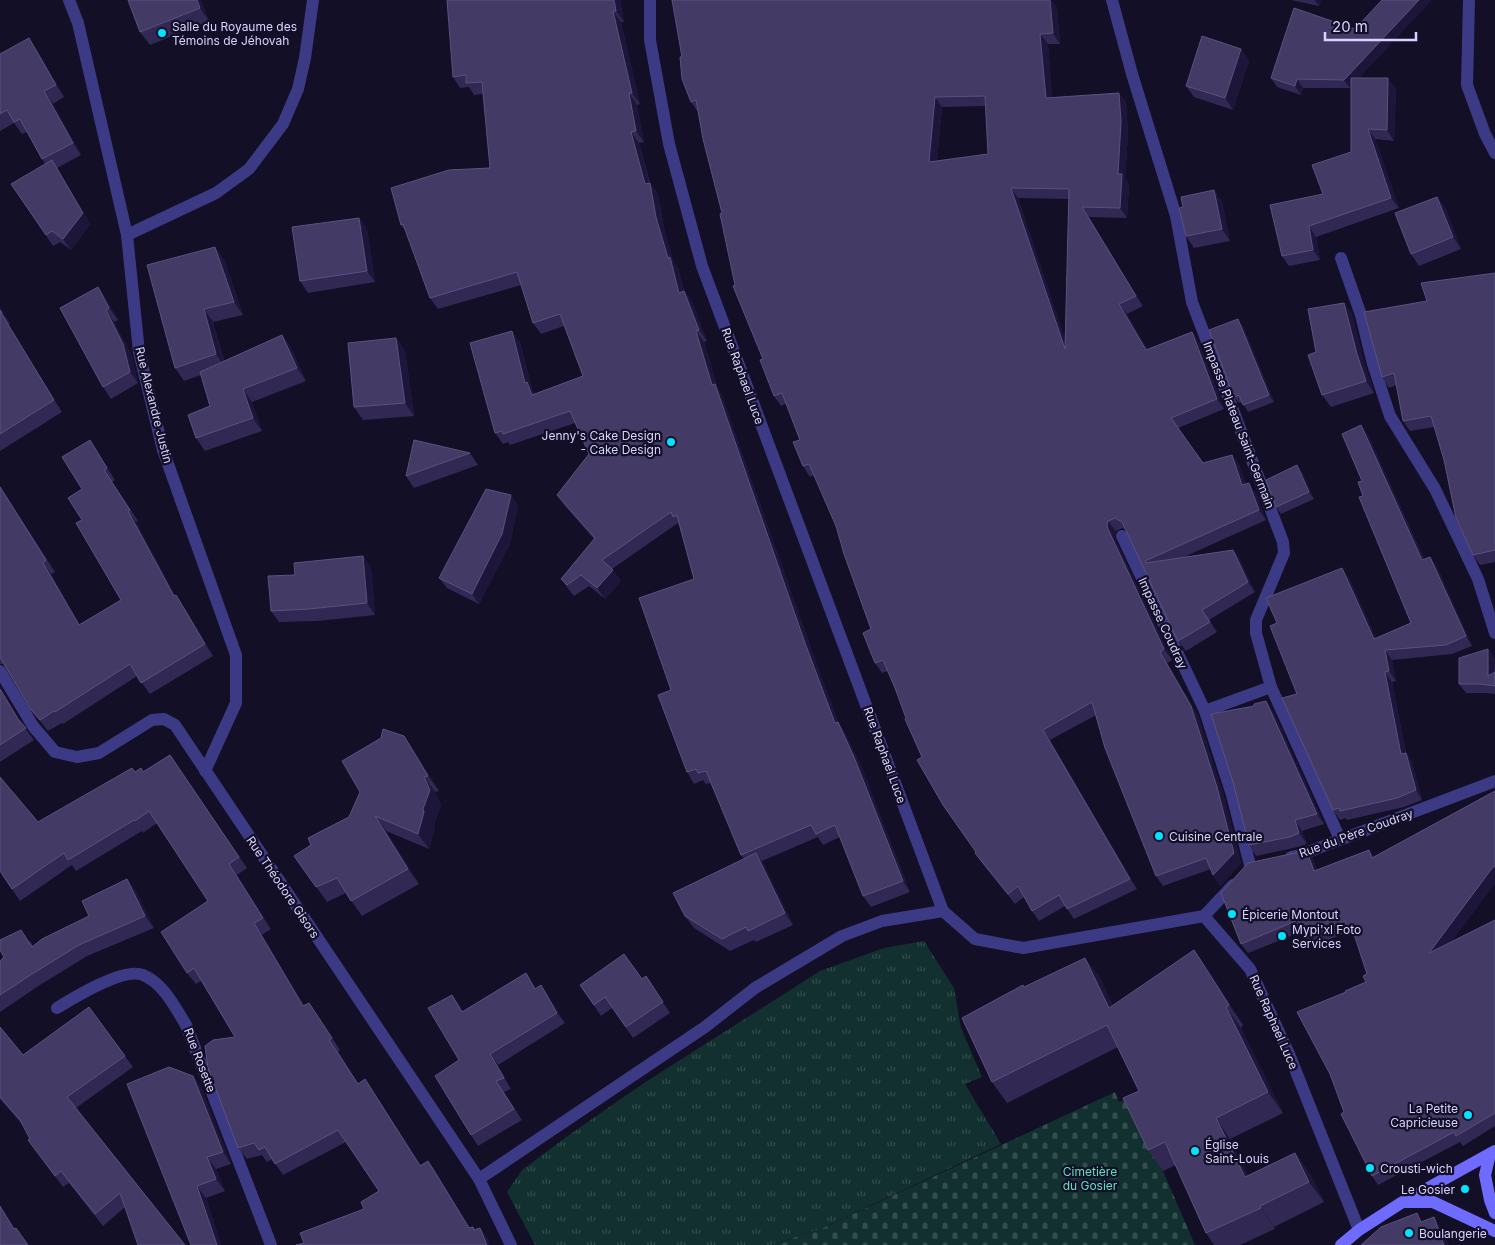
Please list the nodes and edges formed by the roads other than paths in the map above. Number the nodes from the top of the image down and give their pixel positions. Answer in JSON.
{"nodes":[{"id":1,"x":69,"y":0,"type":"edge"},
{"id":2,"x":313,"y":0,"type":"edge"},
{"id":3,"x":650,"y":0,"type":"edge"},
{"id":4,"x":1112,"y":0,"type":"edge"},
{"id":5,"x":1469,"y":0,"type":"edge"},
{"id":6,"x":1495,"y":153,"type":"edge"},
{"id":7,"x":127,"y":235,"type":"junction"},
{"id":8,"x":1342,"y":258,"type":"dead end"},
{"id":9,"x":1122,"y":536,"type":"edge"},
{"id":10,"x":1495,"y":633,"type":"edge"},
{"id":11,"x":0,"y":671,"type":"edge"},
{"id":12,"x":1271,"y":687,"type":"junction"},
{"id":13,"x":1205,"y":711,"type":"junction"},
{"id":14,"x":205,"y":770,"type":"junction"},
{"id":15,"x":1495,"y":781,"type":"edge"},
{"id":16,"x":1340,"y":839,"type":"junction"},
{"id":17,"x":1275,"y":860,"type":"edge"},
{"id":18,"x":943,"y":911,"type":"junction"},
{"id":19,"x":1204,"y":916,"type":"junction"},
{"id":20,"x":57,"y":1008,"type":"dead end"},
{"id":21,"x":1492,"y":1153,"type":"edge"},
{"id":22,"x":479,"y":1179,"type":"junction"},
{"id":23,"x":1401,"y":1203,"type":"junction"},
{"id":24,"x":1495,"y":1213,"type":"edge"},
{"id":25,"x":1359,"y":1230,"type":"junction"},
{"id":26,"x":1495,"y":1231,"type":"edge"},
{"id":27,"x":271,"y":1245,"type":"edge"},
{"id":28,"x":512,"y":1245,"type":"edge"},
{"id":29,"x":1341,"y":1245,"type":"edge"}],
"edges":[{"from":1,"to":7,"type":"street","name":"Rue Alexandre Justin"},
{"from":2,"to":7,"type":"street"},
{"from":3,"to":18,"type":"street","name":"Rue Raphael Luce"},
{"from":4,"to":12,"type":"street","name":"Impasse Plateau Saint-Germain"},
{"from":5,"to":6,"type":"street"},
{"from":7,"to":14,"type":"street","name":"Rue Alexandre Justin"},
{"from":8,"to":10,"type":"street"},
{"from":9,"to":13,"type":"street","name":"Impasse Coudray"},
{"from":11,"to":14,"type":"street","name":"Rue Théodore Gisors"},
{"from":12,"to":13,"type":"street"},
{"from":12,"to":16,"type":"street","name":"Impasse Plateau Saint-Germain"},
{"from":13,"to":19,"type":"street","name":"Impasse Coudray"},
{"from":14,"to":22,"type":"street","name":"Rue Théodore Gisors"},
{"from":15,"to":16,"type":"street","name":"Rue du Père Coudray"},
{"from":16,"to":17,"type":"street","name":"Rue du Père Coudray"},
{"from":18,"to":19,"type":"street","name":"Rue Raphael Luce"},
{"from":18,"to":22,"type":"street"},
{"from":19,"to":25,"type":"street","name":"Rue Raphael Luce"},
{"from":20,"to":27,"type":"street","name":"Rue Rosette"},
{"from":21,"to":23,"type":"main road"},
{"from":21,"to":24,"type":"main road"},
{"from":22,"to":28,"type":"street","name":"Rue Théodore Gisors"},
{"from":23,"to":25,"type":"main road"},
{"from":23,"to":26,"type":"main road"},
{"from":25,"to":29,"type":"main road"}]}
